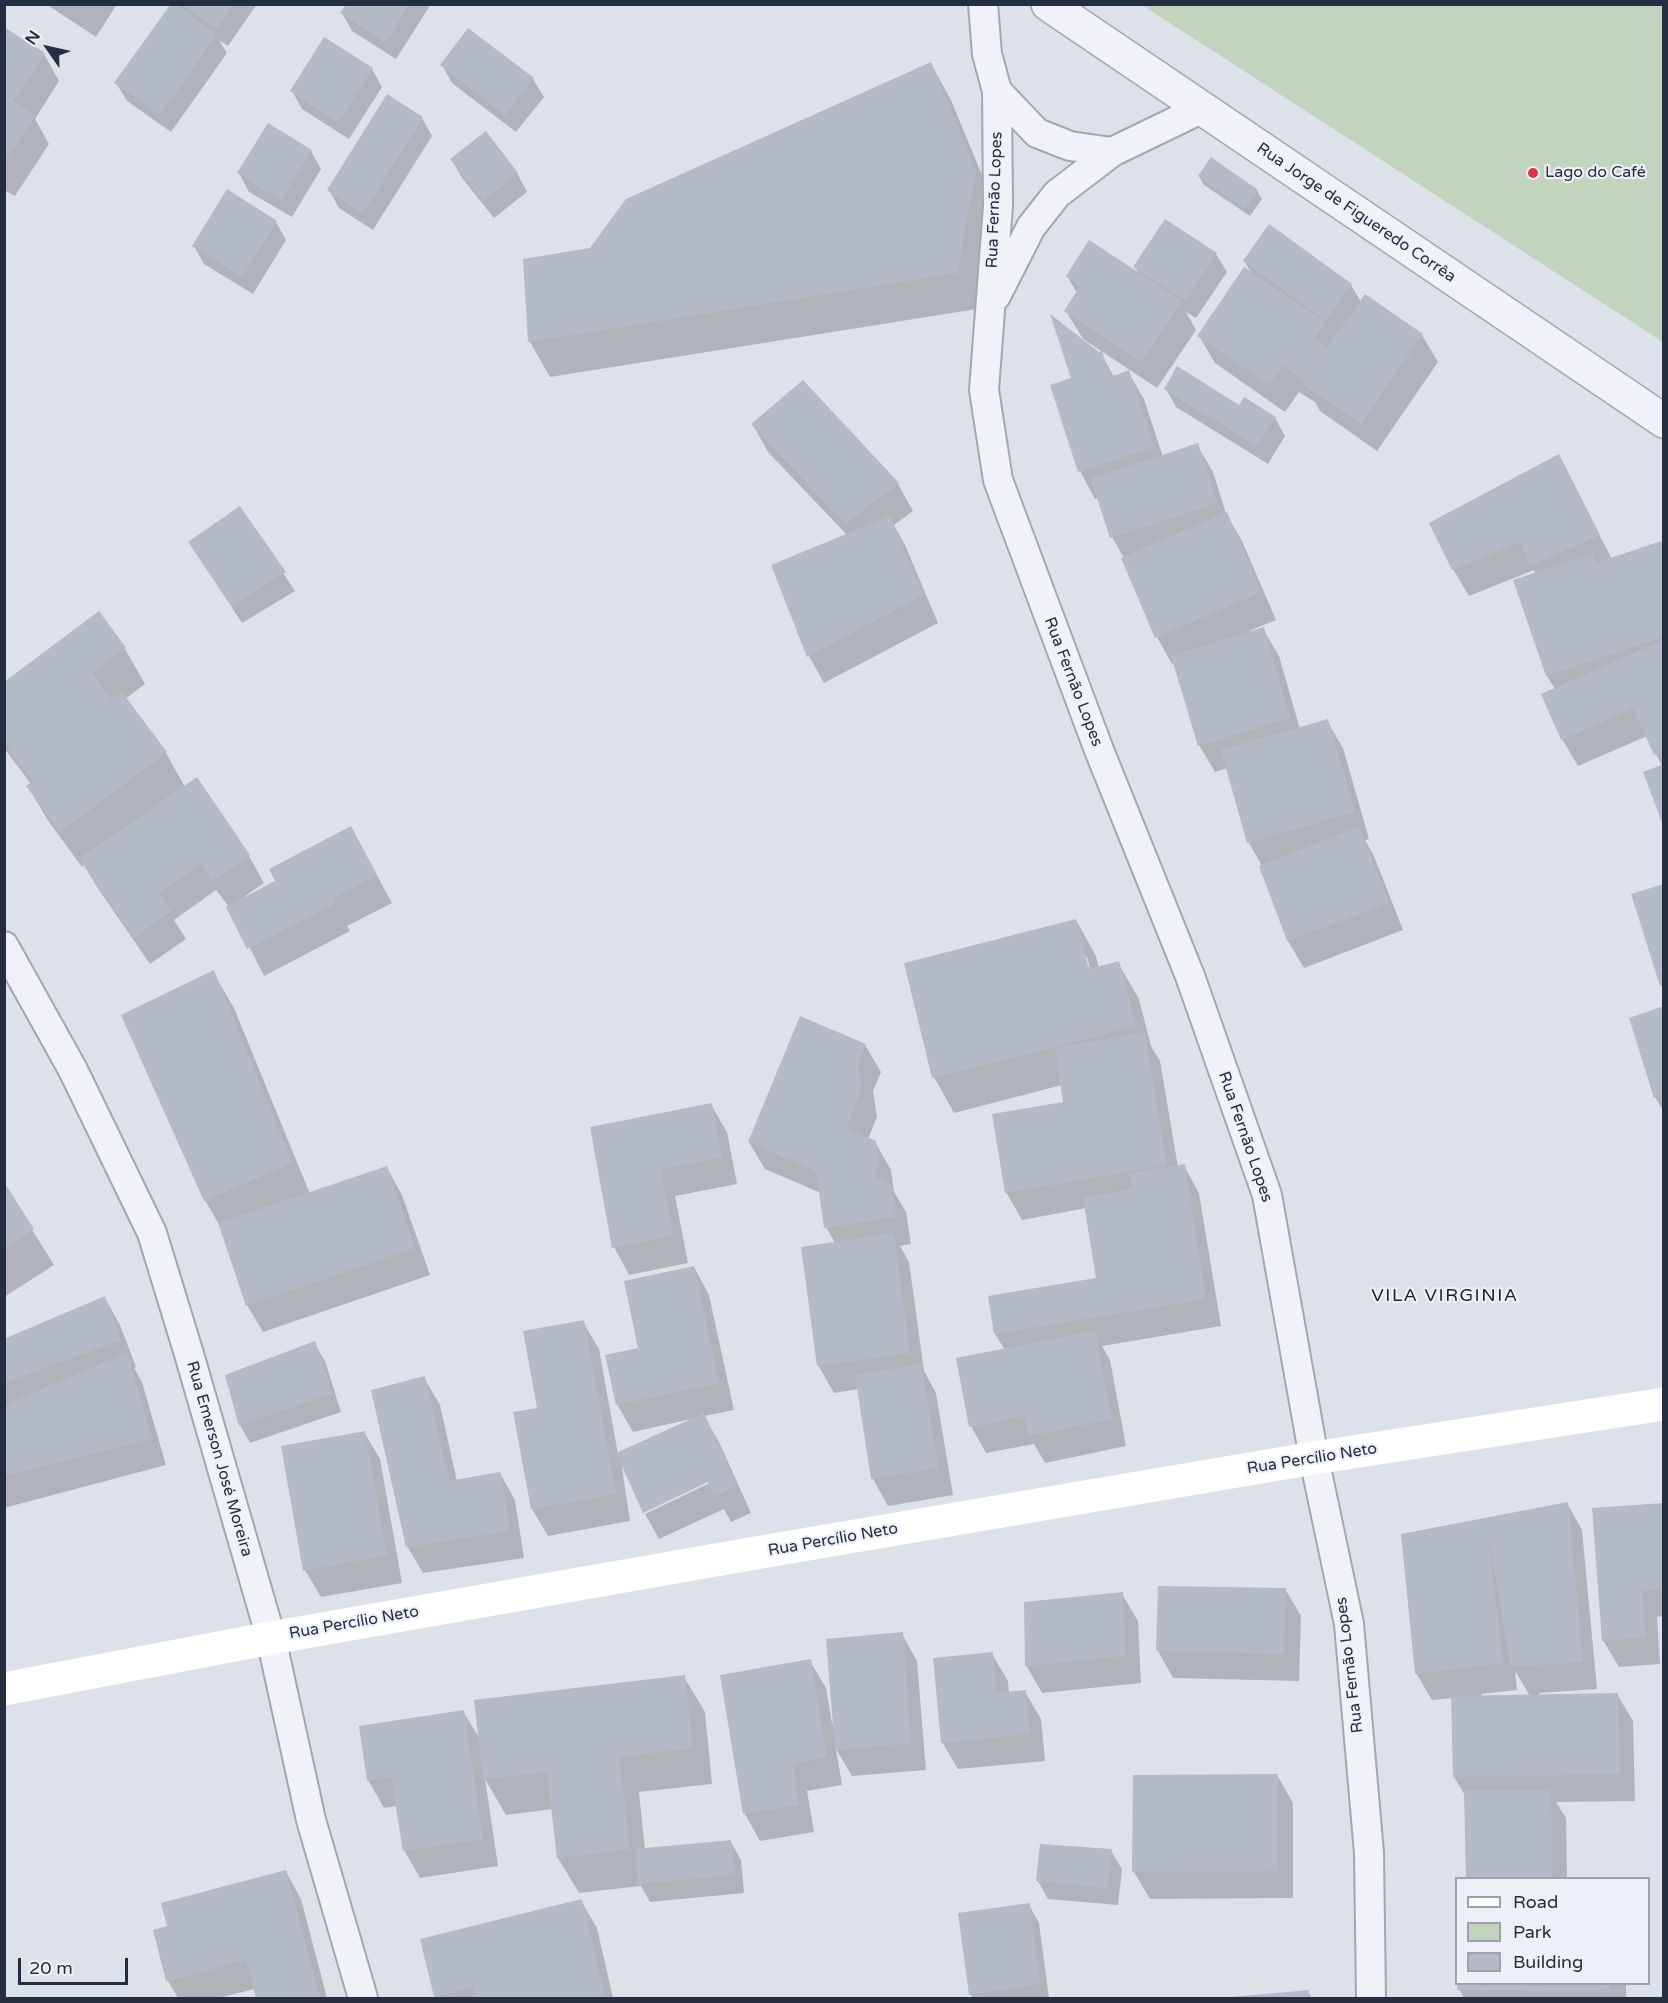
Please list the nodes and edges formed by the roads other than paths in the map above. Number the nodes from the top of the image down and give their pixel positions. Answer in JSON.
{"nodes":[{"id":1,"x":982,"y":4,"type":"edge"},
{"id":2,"x":1048,"y":4,"type":"edge"},
{"id":3,"x":997,"y":91,"type":"junction"},
{"id":4,"x":1201,"y":109,"type":"junction"},
{"id":5,"x":1112,"y":152,"type":"junction"},
{"id":6,"x":990,"y":309,"type":"junction"},
{"id":7,"x":1664,"y":421,"type":"edge"},
{"id":8,"x":4,"y":946,"type":"edge"},
{"id":9,"x":1664,"y":1404,"type":"edge"},
{"id":10,"x":1314,"y":1458,"type":"junction"},
{"id":11,"x":271,"y":1638,"type":"junction"},
{"id":12,"x":4,"y":1689,"type":"edge"},
{"id":13,"x":363,"y":1998,"type":"edge"},
{"id":14,"x":1371,"y":1998,"type":"edge"}],
"edges":[{"from":1,"to":3,"type":"street","name":"Rua Fernão Lopes"},
{"from":2,"to":4,"type":"street","name":"Rua Jorge de Figueredo Corrêa"},
{"from":3,"to":5,"type":"street","name":"Rua Fernão Lopes"},
{"from":3,"to":6,"type":"street","name":"Rua Fernão Lopes"},
{"from":4,"to":5,"type":"street","name":"Rua Fernão Lopes"},
{"from":4,"to":7,"type":"street","name":"Rua Jorge de Figueredo Corrêa"},
{"from":5,"to":6,"type":"street","name":"Rua Fernão Lopes"},
{"from":6,"to":10,"type":"street","name":"Rua Fernão Lopes"},
{"from":8,"to":11,"type":"street","name":"Rua Emerson José Moreira"},
{"from":9,"to":10,"type":"main road","name":"Rua Percílio Neto"},
{"from":10,"to":11,"type":"main road","name":"Rua Percílio Neto"},
{"from":10,"to":14,"type":"street","name":"Rua Fernão Lopes"},
{"from":11,"to":12,"type":"main road","name":"Rua Percílio Neto"},
{"from":11,"to":13,"type":"street","name":"Rua Emerson José Moreira"}]}
